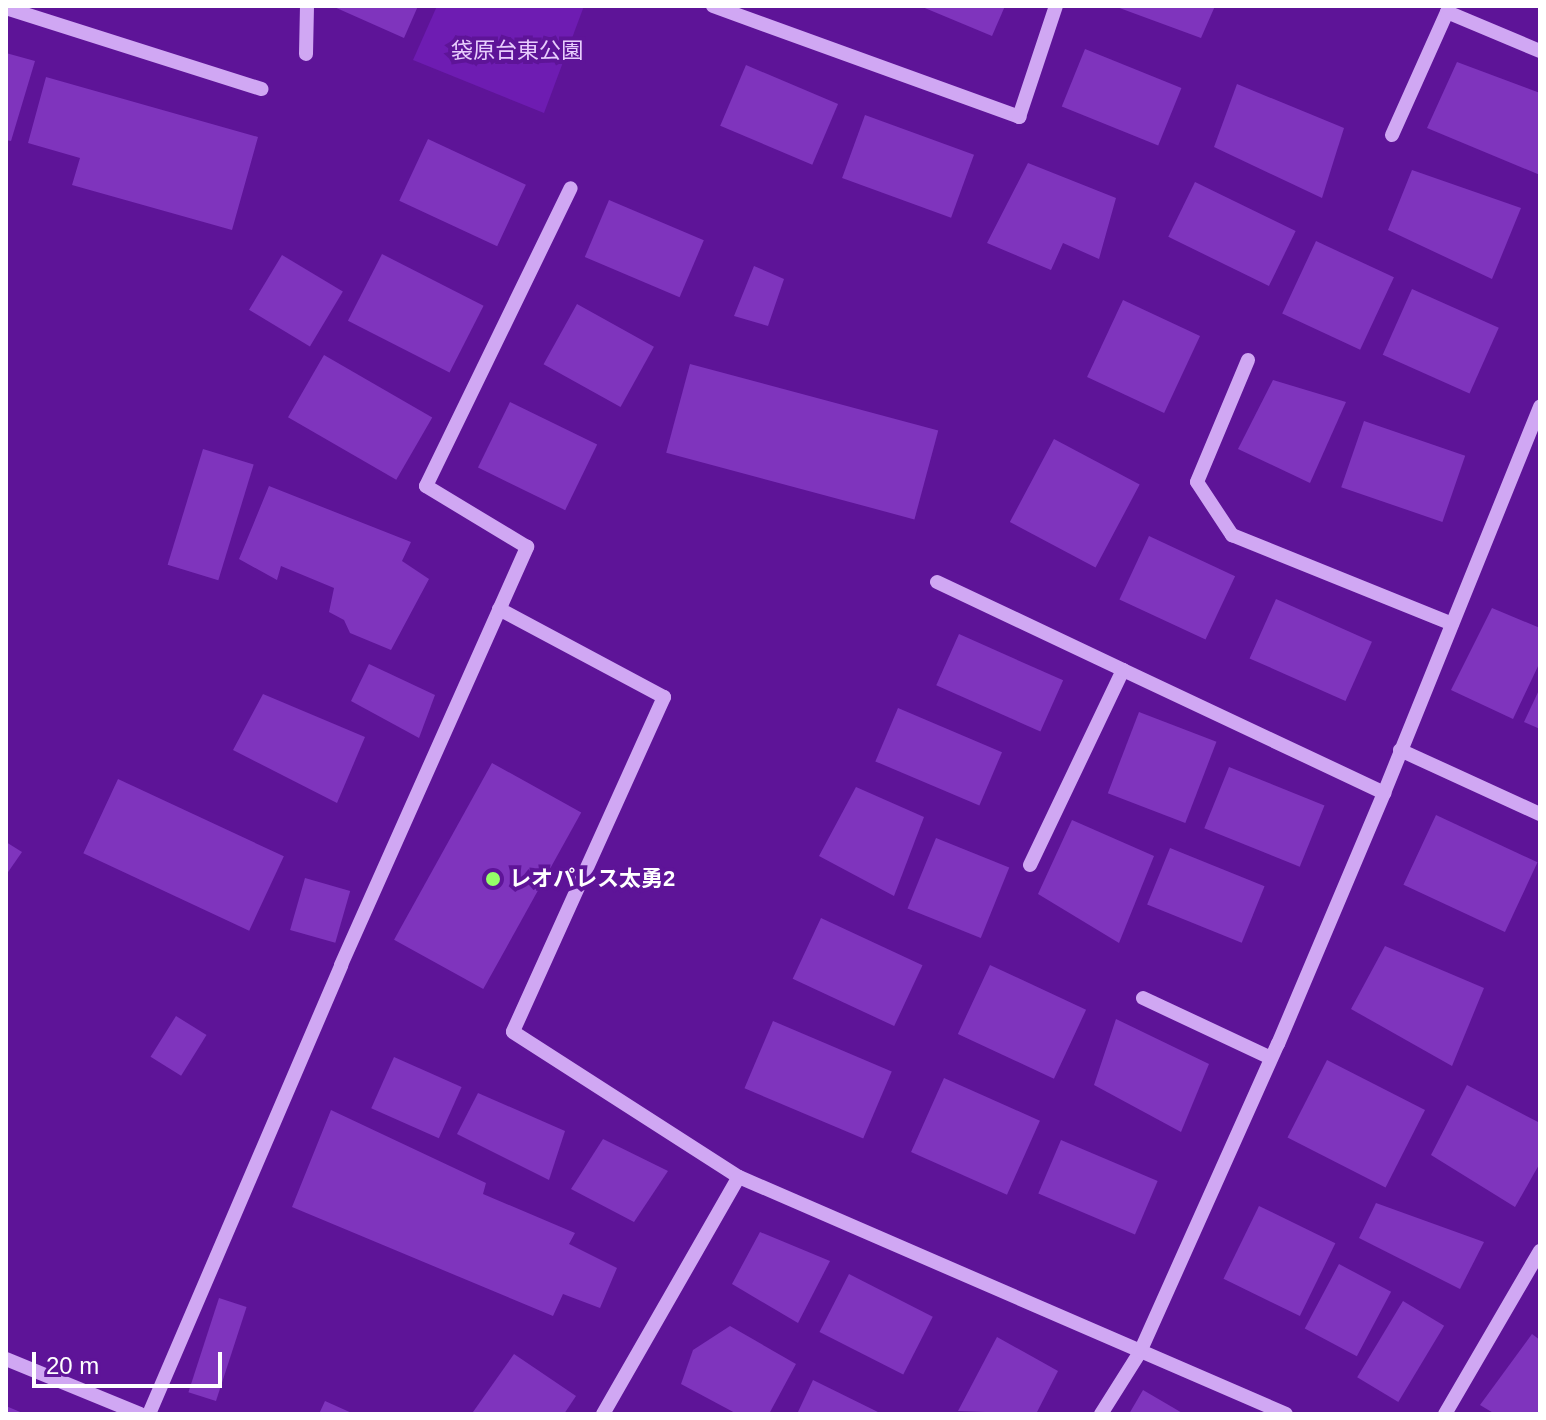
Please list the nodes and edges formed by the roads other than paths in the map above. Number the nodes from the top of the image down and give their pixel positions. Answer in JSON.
{"nodes":[{"id":1,"x":307,"y":6,"type":"edge"},
{"id":2,"x":713,"y":6,"type":"edge"},
{"id":3,"x":1056,"y":6,"type":"edge"},
{"id":4,"x":6,"y":8,"type":"edge"},
{"id":5,"x":1540,"y":51,"type":"edge"},
{"id":6,"x":306,"y":54,"type":"dead end"},
{"id":7,"x":261,"y":89,"type":"dead end"},
{"id":8,"x":1392,"y":135,"type":"dead end"},
{"id":9,"x":571,"y":188,"type":"dead end"},
{"id":10,"x":1248,"y":360,"type":"dead end"},
{"id":11,"x":1540,"y":406,"type":"edge"},
{"id":12,"x":937,"y":582,"type":"dead end"},
{"id":13,"x":499,"y":609,"type":"junction"},
{"id":14,"x":1452,"y":624,"type":"junction"},
{"id":15,"x":1123,"y":670,"type":"junction"},
{"id":16,"x":1400,"y":750,"type":"junction"},
{"id":17,"x":1384,"y":793,"type":"junction"},
{"id":18,"x":1540,"y":814,"type":"edge"},
{"id":19,"x":1030,"y":865,"type":"dead end"},
{"id":20,"x":1143,"y":998,"type":"dead end"},
{"id":21,"x":1271,"y":1058,"type":"junction"},
{"id":22,"x":739,"y":1177,"type":"junction"},
{"id":23,"x":1540,"y":1251,"type":"edge"},
{"id":24,"x":1140,"y":1352,"type":"junction"},
{"id":25,"x":6,"y":1359,"type":"edge"},
{"id":26,"x":140,"y":1414,"type":"edge"},
{"id":27,"x":149,"y":1414,"type":"edge"},
{"id":28,"x":603,"y":1414,"type":"edge"},
{"id":29,"x":1101,"y":1414,"type":"edge"},
{"id":30,"x":1286,"y":1414,"type":"edge"},
{"id":31,"x":1445,"y":1414,"type":"edge"}],
"edges":[{"from":1,"to":6,"type":"street"},
{"from":2,"to":3,"type":"street"},
{"from":4,"to":7,"type":"street"},
{"from":5,"to":8,"type":"street"},
{"from":9,"to":13,"type":"street"},
{"from":10,"to":14,"type":"street"},
{"from":11,"to":14,"type":"street"},
{"from":12,"to":15,"type":"street"},
{"from":13,"to":22,"type":"street"},
{"from":13,"to":27,"type":"street"},
{"from":14,"to":16,"type":"street"},
{"from":15,"to":17,"type":"street"},
{"from":15,"to":19,"type":"street"},
{"from":16,"to":17,"type":"street"},
{"from":16,"to":18,"type":"street"},
{"from":17,"to":21,"type":"street"},
{"from":20,"to":21,"type":"street"},
{"from":21,"to":24,"type":"street"},
{"from":22,"to":24,"type":"street"},
{"from":22,"to":28,"type":"street"},
{"from":23,"to":31,"type":"street"},
{"from":24,"to":29,"type":"street"},
{"from":24,"to":30,"type":"street"},
{"from":25,"to":26,"type":"street"}]}
